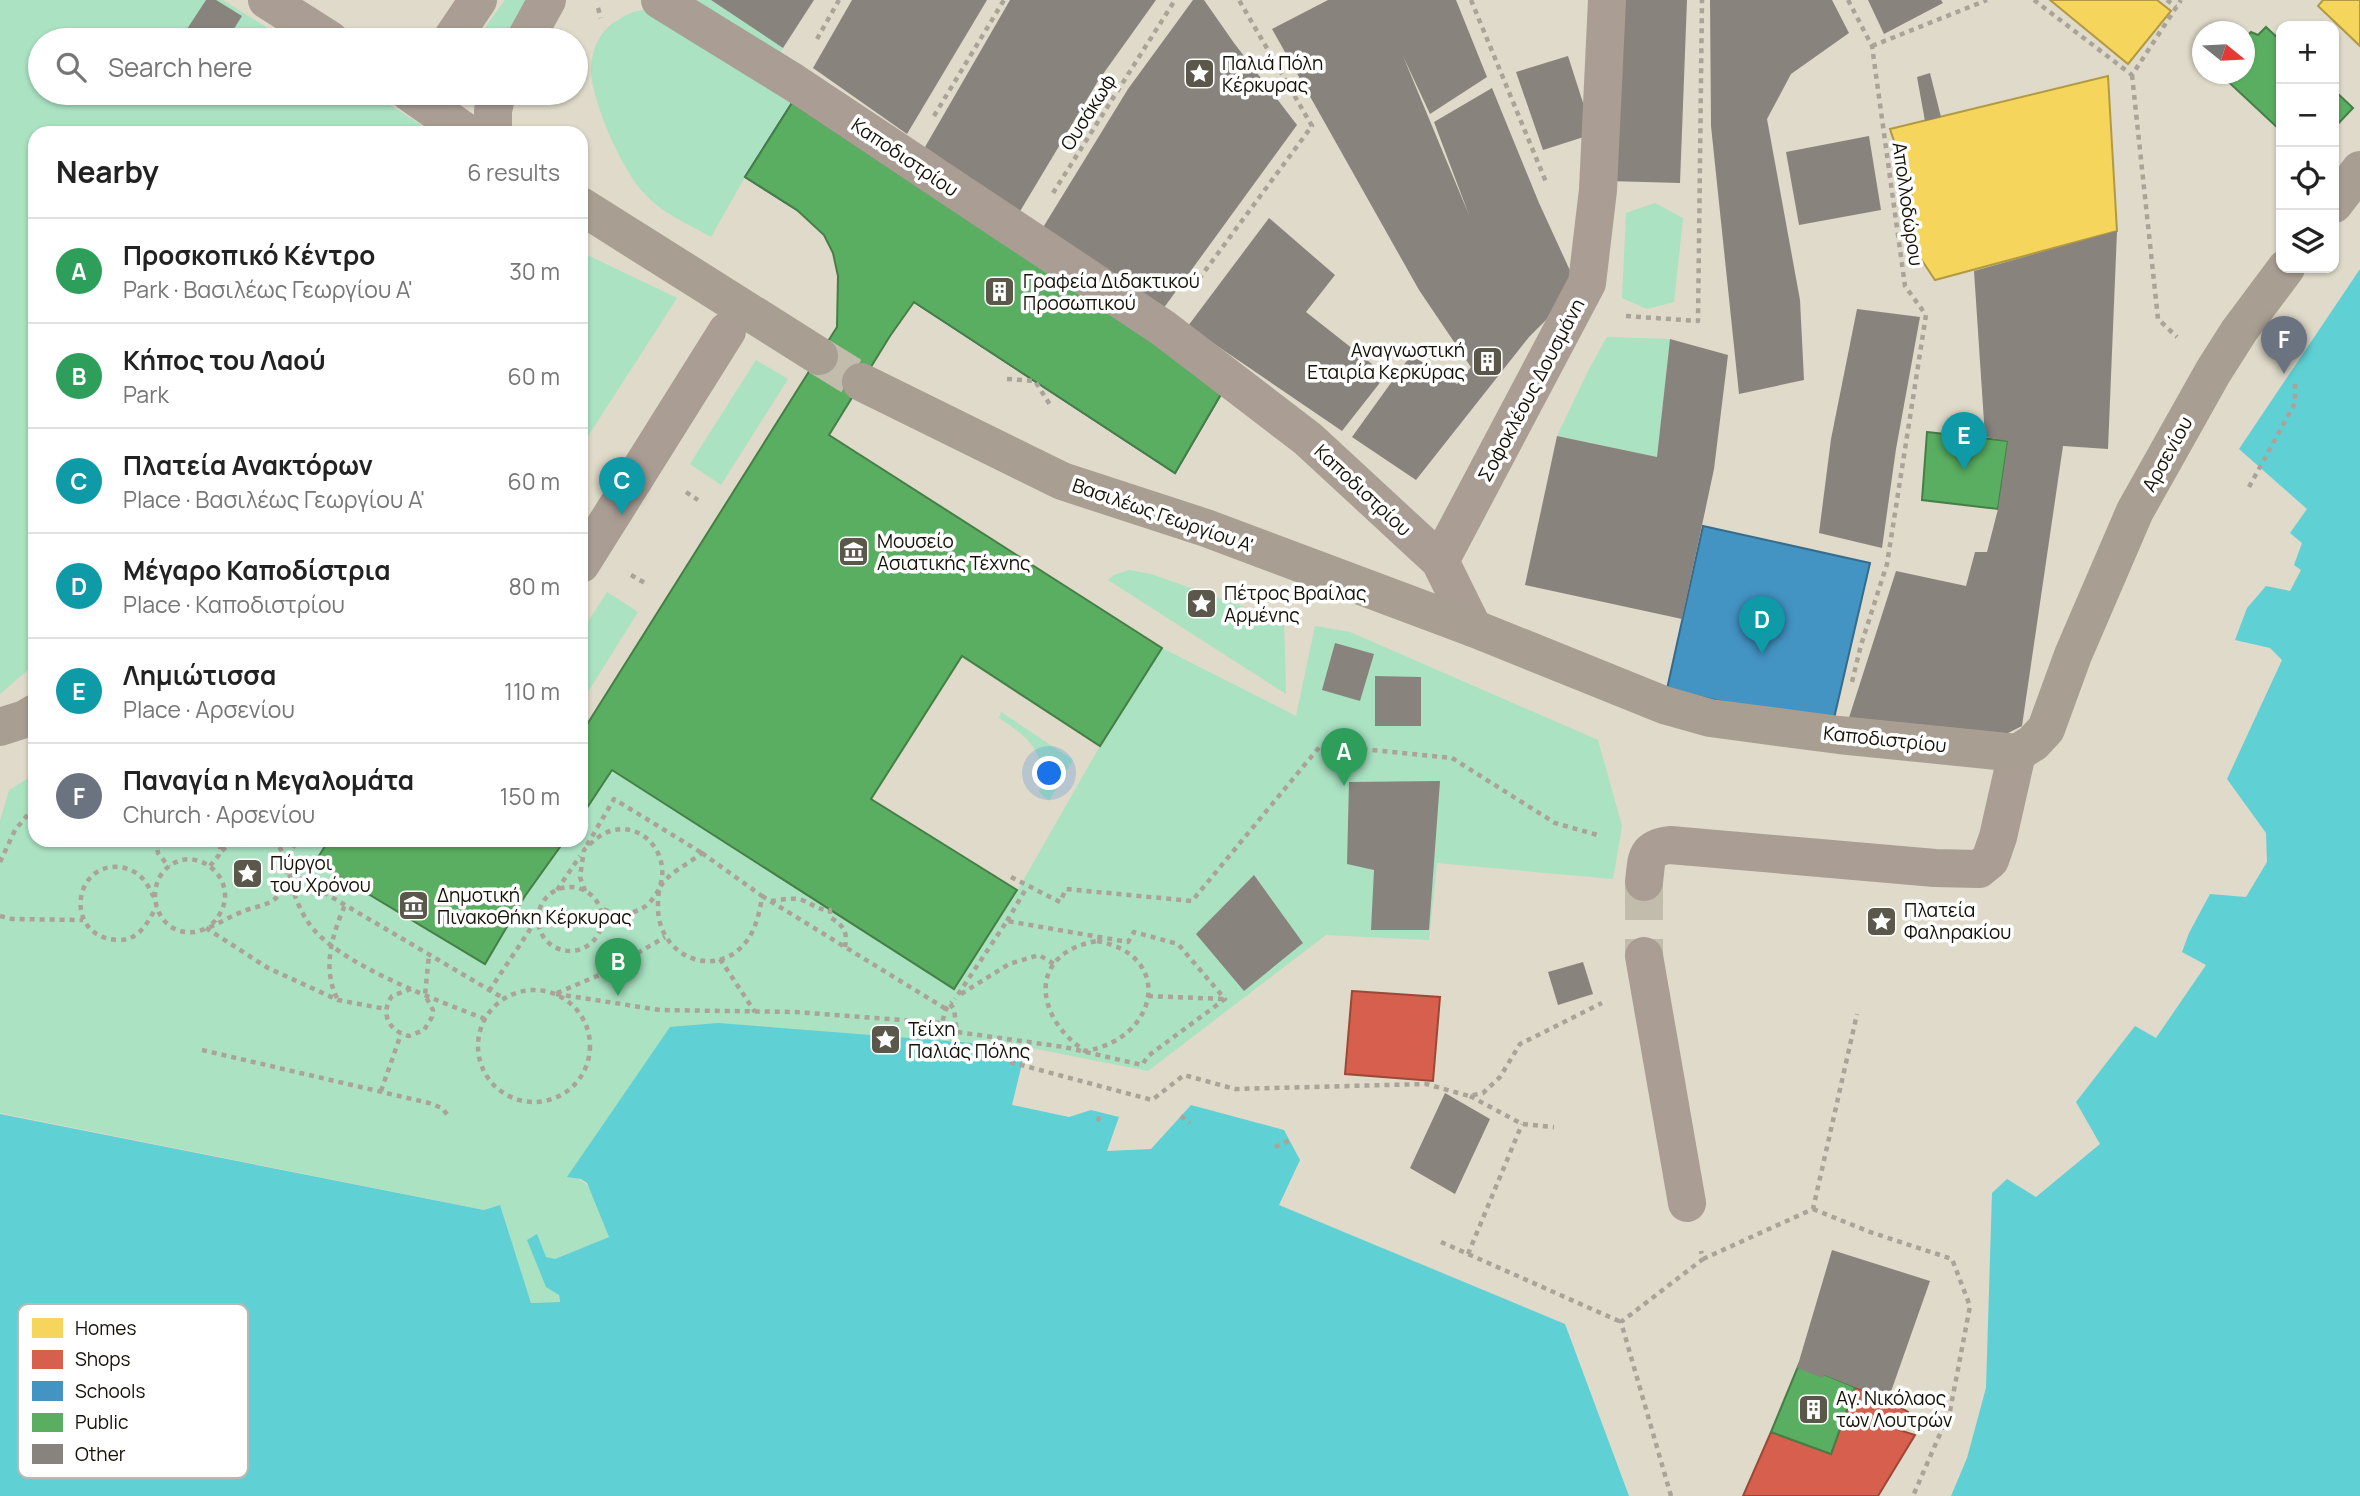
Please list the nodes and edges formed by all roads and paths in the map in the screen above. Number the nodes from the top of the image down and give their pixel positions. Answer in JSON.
{"nodes":[{"id":1,"x":267,"y":0,"type":"edge"},
{"id":2,"x":478,"y":0,"type":"edge"},
{"id":3,"x":547,"y":0,"type":"edge"},
{"id":4,"x":660,"y":0,"type":"edge"},
{"id":5,"x":1004,"y":0,"type":"edge"},
{"id":6,"x":1175,"y":0,"type":"edge"},
{"id":7,"x":1239,"y":0,"type":"edge"},
{"id":8,"x":1471,"y":0,"type":"edge"},
{"id":9,"x":1607,"y":0,"type":"edge"},
{"id":10,"x":1702,"y":0,"type":"edge"},
{"id":11,"x":1848,"y":0,"type":"edge"},
{"id":12,"x":1987,"y":0,"type":"edge"},
{"id":13,"x":2034,"y":0,"type":"edge"},
{"id":14,"x":2167,"y":0,"type":"edge"},
{"id":15,"x":2181,"y":0,"type":"edge"},
{"id":16,"x":2176,"y":7,"type":"junction"},
{"id":17,"x":311,"y":28,"type":"edge"},
{"id":18,"x":459,"y":28,"type":"edge"},
{"id":19,"x":532,"y":28,"type":"edge"},
{"id":20,"x":1871,"y":46,"type":"junction"},
{"id":21,"x":2132,"y":75,"type":"junction"},
{"id":22,"x":428,"y":105,"type":"edge"},
{"id":23,"x":494,"y":105,"type":"edge"},
{"id":24,"x":457,"y":126,"type":"edge"},
{"id":25,"x":493,"y":126,"type":"edge"},
{"id":26,"x":907,"y":158,"type":"junction"},
{"id":27,"x":2360,"y":170,"type":"edge"},
{"id":28,"x":1550,"y":193,"type":"dead end"},
{"id":29,"x":2339,"y":198,"type":"edge"},
{"id":30,"x":588,"y":210,"type":"edge"},
{"id":31,"x":1024,"y":238,"type":"junction"},
{"id":32,"x":2282,"y":273,"type":"edge"},
{"id":33,"x":1189,"y":292,"type":"dead end"},
{"id":34,"x":1572,"y":313,"type":"junction"},
{"id":35,"x":727,"y":331,"type":"dead end"},
{"id":36,"x":819,"y":356,"type":"tunnel mouth"},
{"id":37,"x":2213,"y":372,"type":"junction"},
{"id":38,"x":1007,"y":379,"type":"dead end"},
{"id":39,"x":2295,"y":381,"type":"dead end"},
{"id":40,"x":861,"y":382,"type":"tunnel mouth"},
{"id":41,"x":1052,"y":408,"type":"dead end"},
{"id":42,"x":2249,"y":487,"type":"dead end"},
{"id":43,"x":588,"y":553,"type":"edge"},
{"id":44,"x":1440,"y":561,"type":"junction"},
{"id":45,"x":1473,"y":628,"type":"junction"},
{"id":46,"x":1861,"y":645,"type":"dead end"},
{"id":47,"x":28,"y":717,"type":"edge"},
{"id":48,"x":0,"y":727,"type":"edge"},
{"id":49,"x":2017,"y":753,"type":"junction"},
{"id":50,"x":28,"y":814,"type":"edge"},
{"id":51,"x":588,"y":843,"type":"edge"},
{"id":52,"x":1656,"y":846,"type":"junction"},
{"id":53,"x":157,"y":847,"type":"edge"},
{"id":54,"x":221,"y":847,"type":"edge"},
{"id":55,"x":226,"y":847,"type":"edge"},
{"id":56,"x":278,"y":847,"type":"edge"},
{"id":57,"x":293,"y":847,"type":"edge"},
{"id":58,"x":586,"y":847,"type":"edge"},
{"id":59,"x":588,"y":847,"type":"edge"},
{"id":60,"x":588,"y":847,"type":"edge"},
{"id":61,"x":584,"y":850,"type":"junction"},
{"id":62,"x":702,"y":853,"type":"junction"},
{"id":63,"x":219,"y":855,"type":"junction"},
{"id":64,"x":286,"y":857,"type":"junction"},
{"id":65,"x":0,"y":862,"type":"edge"},
{"id":66,"x":210,"y":866,"type":"junction"},
{"id":67,"x":169,"y":867,"type":"junction"},
{"id":68,"x":288,"y":872,"type":"junction"},
{"id":69,"x":1011,"y":877,"type":"dead end"},
{"id":70,"x":1644,"y":882,"type":"tunnel mouth"},
{"id":71,"x":1027,"y":887,"type":"junction"},
{"id":72,"x":660,"y":888,"type":"junction"},
{"id":73,"x":557,"y":890,"type":"junction"},
{"id":74,"x":585,"y":891,"type":"junction"},
{"id":75,"x":762,"y":896,"type":"junction"},
{"id":76,"x":155,"y":897,"type":"junction"},
{"id":77,"x":770,"y":901,"type":"junction"},
{"id":78,"x":345,"y":905,"type":"junction"},
{"id":79,"x":156,"y":907,"type":"junction"},
{"id":80,"x":602,"y":909,"type":"junction"},
{"id":81,"x":0,"y":916,"type":"edge"},
{"id":82,"x":538,"y":918,"type":"junction"},
{"id":83,"x":83,"y":920,"type":"junction"},
{"id":84,"x":1007,"y":920,"type":"junction"},
{"id":85,"x":212,"y":925,"type":"junction"},
{"id":86,"x":205,"y":928,"type":"junction"},
{"id":87,"x":665,"y":937,"type":"junction"},
{"id":88,"x":330,"y":945,"type":"junction"},
{"id":89,"x":845,"y":947,"type":"junction"},
{"id":90,"x":429,"y":956,"type":"junction"},
{"id":91,"x":720,"y":959,"type":"junction"},
{"id":92,"x":1054,"y":964,"type":"junction"},
{"id":93,"x":1646,"y":972,"type":"joint"},
{"id":94,"x":412,"y":989,"type":"junction"},
{"id":95,"x":489,"y":991,"type":"junction"},
{"id":96,"x":556,"y":994,"type":"junction"},
{"id":97,"x":425,"y":995,"type":"junction"},
{"id":98,"x":1148,"y":996,"type":"junction"},
{"id":99,"x":503,"y":998,"type":"junction"},
{"id":100,"x":955,"y":999,"type":"junction"},
{"id":101,"x":1225,"y":999,"type":"junction"},
{"id":102,"x":338,"y":1000,"type":"junction"},
{"id":103,"x":950,"y":1004,"type":"junction"},
{"id":104,"x":386,"y":1009,"type":"junction"},
{"id":105,"x":946,"y":1009,"type":"junction"},
{"id":106,"x":755,"y":1012,"type":"junction"},
{"id":107,"x":1857,"y":1014,"type":"dead end"},
{"id":108,"x":485,"y":1019,"type":"junction"},
{"id":109,"x":401,"y":1034,"type":"junction"},
{"id":110,"x":202,"y":1050,"type":"dead end"},
{"id":111,"x":1085,"y":1051,"type":"junction"},
{"id":112,"x":1010,"y":1062,"type":"dead end"},
{"id":113,"x":381,"y":1091,"type":"junction"},
{"id":114,"x":1469,"y":1096,"type":"junction"},
{"id":115,"x":1103,"y":1113,"type":"dead end"},
{"id":116,"x":1181,"y":1116,"type":"dead end"},
{"id":117,"x":450,"y":1118,"type":"dead end"},
{"id":118,"x":1097,"y":1121,"type":"dead end"},
{"id":119,"x":1190,"y":1123,"type":"dead end"},
{"id":120,"x":1522,"y":1124,"type":"junction"},
{"id":121,"x":1554,"y":1127,"type":"dead end"},
{"id":122,"x":1293,"y":1139,"type":"dead end"},
{"id":123,"x":1275,"y":1147,"type":"dead end"},
{"id":124,"x":1688,"y":1203,"type":"joint"},
{"id":125,"x":1813,"y":1209,"type":"junction"},
{"id":126,"x":1441,"y":1242,"type":"dead end"},
{"id":127,"x":1468,"y":1254,"type":"junction"},
{"id":128,"x":1703,"y":1259,"type":"junction"},
{"id":129,"x":1621,"y":1322,"type":"junction"},
{"id":130,"x":1671,"y":1496,"type":"edge"},
{"id":131,"x":1913,"y":1496,"type":"edge"}],
"edges":[{"from":1,"to":17,"type":"street"},
{"from":2,"to":18,"type":"street"},
{"from":3,"to":19,"type":"street"},
{"from":4,"to":26,"type":"street","name":"Καποδιστρίου"},
{"from":5,"to":26,"type":"path"},
{"from":6,"to":31,"type":"path","name":"Ουσάκωφ"},
{"from":7,"to":33,"type":"path"},
{"from":8,"to":28,"type":"path"},
{"from":9,"to":34,"type":"street","name":"Σοφοκλέους Δουσμάνη"},
{"from":10,"to":34,"type":"path"},
{"from":11,"to":20,"type":"path","name":"Απολλοδώρου"},
{"from":12,"to":20,"type":"path"},
{"from":13,"to":21,"type":"path"},
{"from":14,"to":16,"type":"path"},
{"from":15,"to":16,"type":"path"},
{"from":16,"to":21,"type":"path"},
{"from":20,"to":46,"type":"path","name":"Απολλοδώρου"},
{"from":21,"to":37,"type":"path"},
{"from":22,"to":24,"type":"street"},
{"from":23,"to":25,"type":"street"},
{"from":26,"to":31,"type":"street","name":"Καποδιστρίου"},
{"from":27,"to":29,"type":"main road"},
{"from":30,"to":36,"type":"main road"},
{"from":31,"to":44,"type":"street","name":"Καποδιστρίου"},
{"from":32,"to":37,"type":"main road","name":"Αρσενίου"},
{"from":34,"to":44,"type":"street","name":"Σοφοκλέους Δουσμάνη"},
{"from":35,"to":43,"type":"street"},
{"from":37,"to":49,"type":"main road","name":"Αρσενίου"},
{"from":38,"to":41,"type":"path"},
{"from":39,"to":42,"type":"path"},
{"from":40,"to":45,"type":"main road","name":"Βασιλέως Γεωργίου Α'"},
{"from":44,"to":45,"type":"street","name":"Καποδιστρίου"},
{"from":45,"to":49,"type":"main road","name":"Καποδιστρίου"},
{"from":47,"to":48,"type":"main road"},
{"from":49,"to":52,"type":"street"},
{"from":50,"to":65,"type":"path"},
{"from":51,"to":62,"type":"path"},
{"from":52,"to":70,"type":"street"},
{"from":52,"to":71,"type":"path"},
{"from":53,"to":67,"type":"path"},
{"from":54,"to":63,"type":"path"},
{"from":55,"to":63,"type":"path"},
{"from":56,"to":64,"type":"path"},
{"from":57,"to":64,"type":"path"},
{"from":58,"to":61,"type":"path"},
{"from":59,"to":72,"type":"path"},
{"from":60,"to":61,"type":"path"},
{"from":61,"to":73,"type":"path"},
{"from":61,"to":74,"type":"path"},
{"from":62,"to":72,"type":"path"},
{"from":62,"to":75,"type":"path"},
{"from":63,"to":66,"type":"path"},
{"from":64,"to":68,"type":"path"},
{"from":66,"to":67,"type":"path"},
{"from":66,"to":85,"type":"path"},
{"from":67,"to":76,"type":"path"},
{"from":68,"to":78,"type":"path"},
{"from":68,"to":85,"type":"path"},
{"from":68,"to":88,"type":"path"},
{"from":69,"to":71,"type":"path"},
{"from":71,"to":84,"type":"path"},
{"from":72,"to":80,"type":"path"},
{"from":72,"to":87,"type":"path"},
{"from":73,"to":74,"type":"path"},
{"from":73,"to":82,"type":"path"},
{"from":74,"to":80,"type":"path"},
{"from":75,"to":77,"type":"path"},
{"from":75,"to":91,"type":"path"},
{"from":76,"to":79,"type":"path"},
{"from":76,"to":83,"type":"path"},
{"from":77,"to":89,"type":"path"},
{"from":77,"to":89,"type":"path"},
{"from":78,"to":88,"type":"path"},
{"from":78,"to":90,"type":"path"},
{"from":79,"to":83,"type":"path"},
{"from":79,"to":86,"type":"path"},
{"from":80,"to":82,"type":"path"},
{"from":81,"to":83,"type":"path"},
{"from":82,"to":95,"type":"path"},
{"from":84,"to":100,"type":"path"},
{"from":84,"to":101,"type":"path"},
{"from":85,"to":86,"type":"path"},
{"from":86,"to":102,"type":"path"},
{"from":87,"to":91,"type":"path"},
{"from":87,"to":96,"type":"path"},
{"from":88,"to":94,"type":"path"},
{"from":88,"to":102,"type":"path"},
{"from":89,"to":105,"type":"path"},
{"from":90,"to":95,"type":"path"},
{"from":90,"to":97,"type":"path"},
{"from":91,"to":106,"type":"path"},
{"from":92,"to":98,"type":"path"},
{"from":92,"to":100,"type":"path"},
{"from":92,"to":111,"type":"path"},
{"from":93,"to":114,"type":"path"},
{"from":93,"to":124,"type":"street"},
{"from":94,"to":97,"type":"path"},
{"from":94,"to":104,"type":"path"},
{"from":95,"to":99,"type":"path"},
{"from":96,"to":99,"type":"path"},
{"from":96,"to":106,"type":"path"},
{"from":96,"to":108,"type":"path"},
{"from":97,"to":108,"type":"path"},
{"from":97,"to":109,"type":"path"},
{"from":98,"to":101,"type":"path"},
{"from":98,"to":111,"type":"path"},
{"from":99,"to":108,"type":"path"},
{"from":100,"to":103,"type":"path"},
{"from":101,"to":111,"type":"path"},
{"from":102,"to":104,"type":"path"},
{"from":103,"to":105,"type":"path"},
{"from":103,"to":111,"type":"path"},
{"from":104,"to":109,"type":"path"},
{"from":105,"to":106,"type":"path"},
{"from":107,"to":125,"type":"path"},
{"from":109,"to":113,"type":"path"},
{"from":110,"to":113,"type":"path"},
{"from":112,"to":114,"type":"path"},
{"from":113,"to":117,"type":"path"},
{"from":114,"to":120,"type":"path"},
{"from":115,"to":118,"type":"path"},
{"from":116,"to":119,"type":"path"},
{"from":120,"to":121,"type":"path"},
{"from":120,"to":127,"type":"path"},
{"from":122,"to":123,"type":"path"},
{"from":124,"to":128,"type":"path"},
{"from":125,"to":128,"type":"path"},
{"from":125,"to":131,"type":"path"},
{"from":126,"to":127,"type":"path"},
{"from":127,"to":129,"type":"path"},
{"from":128,"to":129,"type":"path"},
{"from":129,"to":130,"type":"path"}]}
